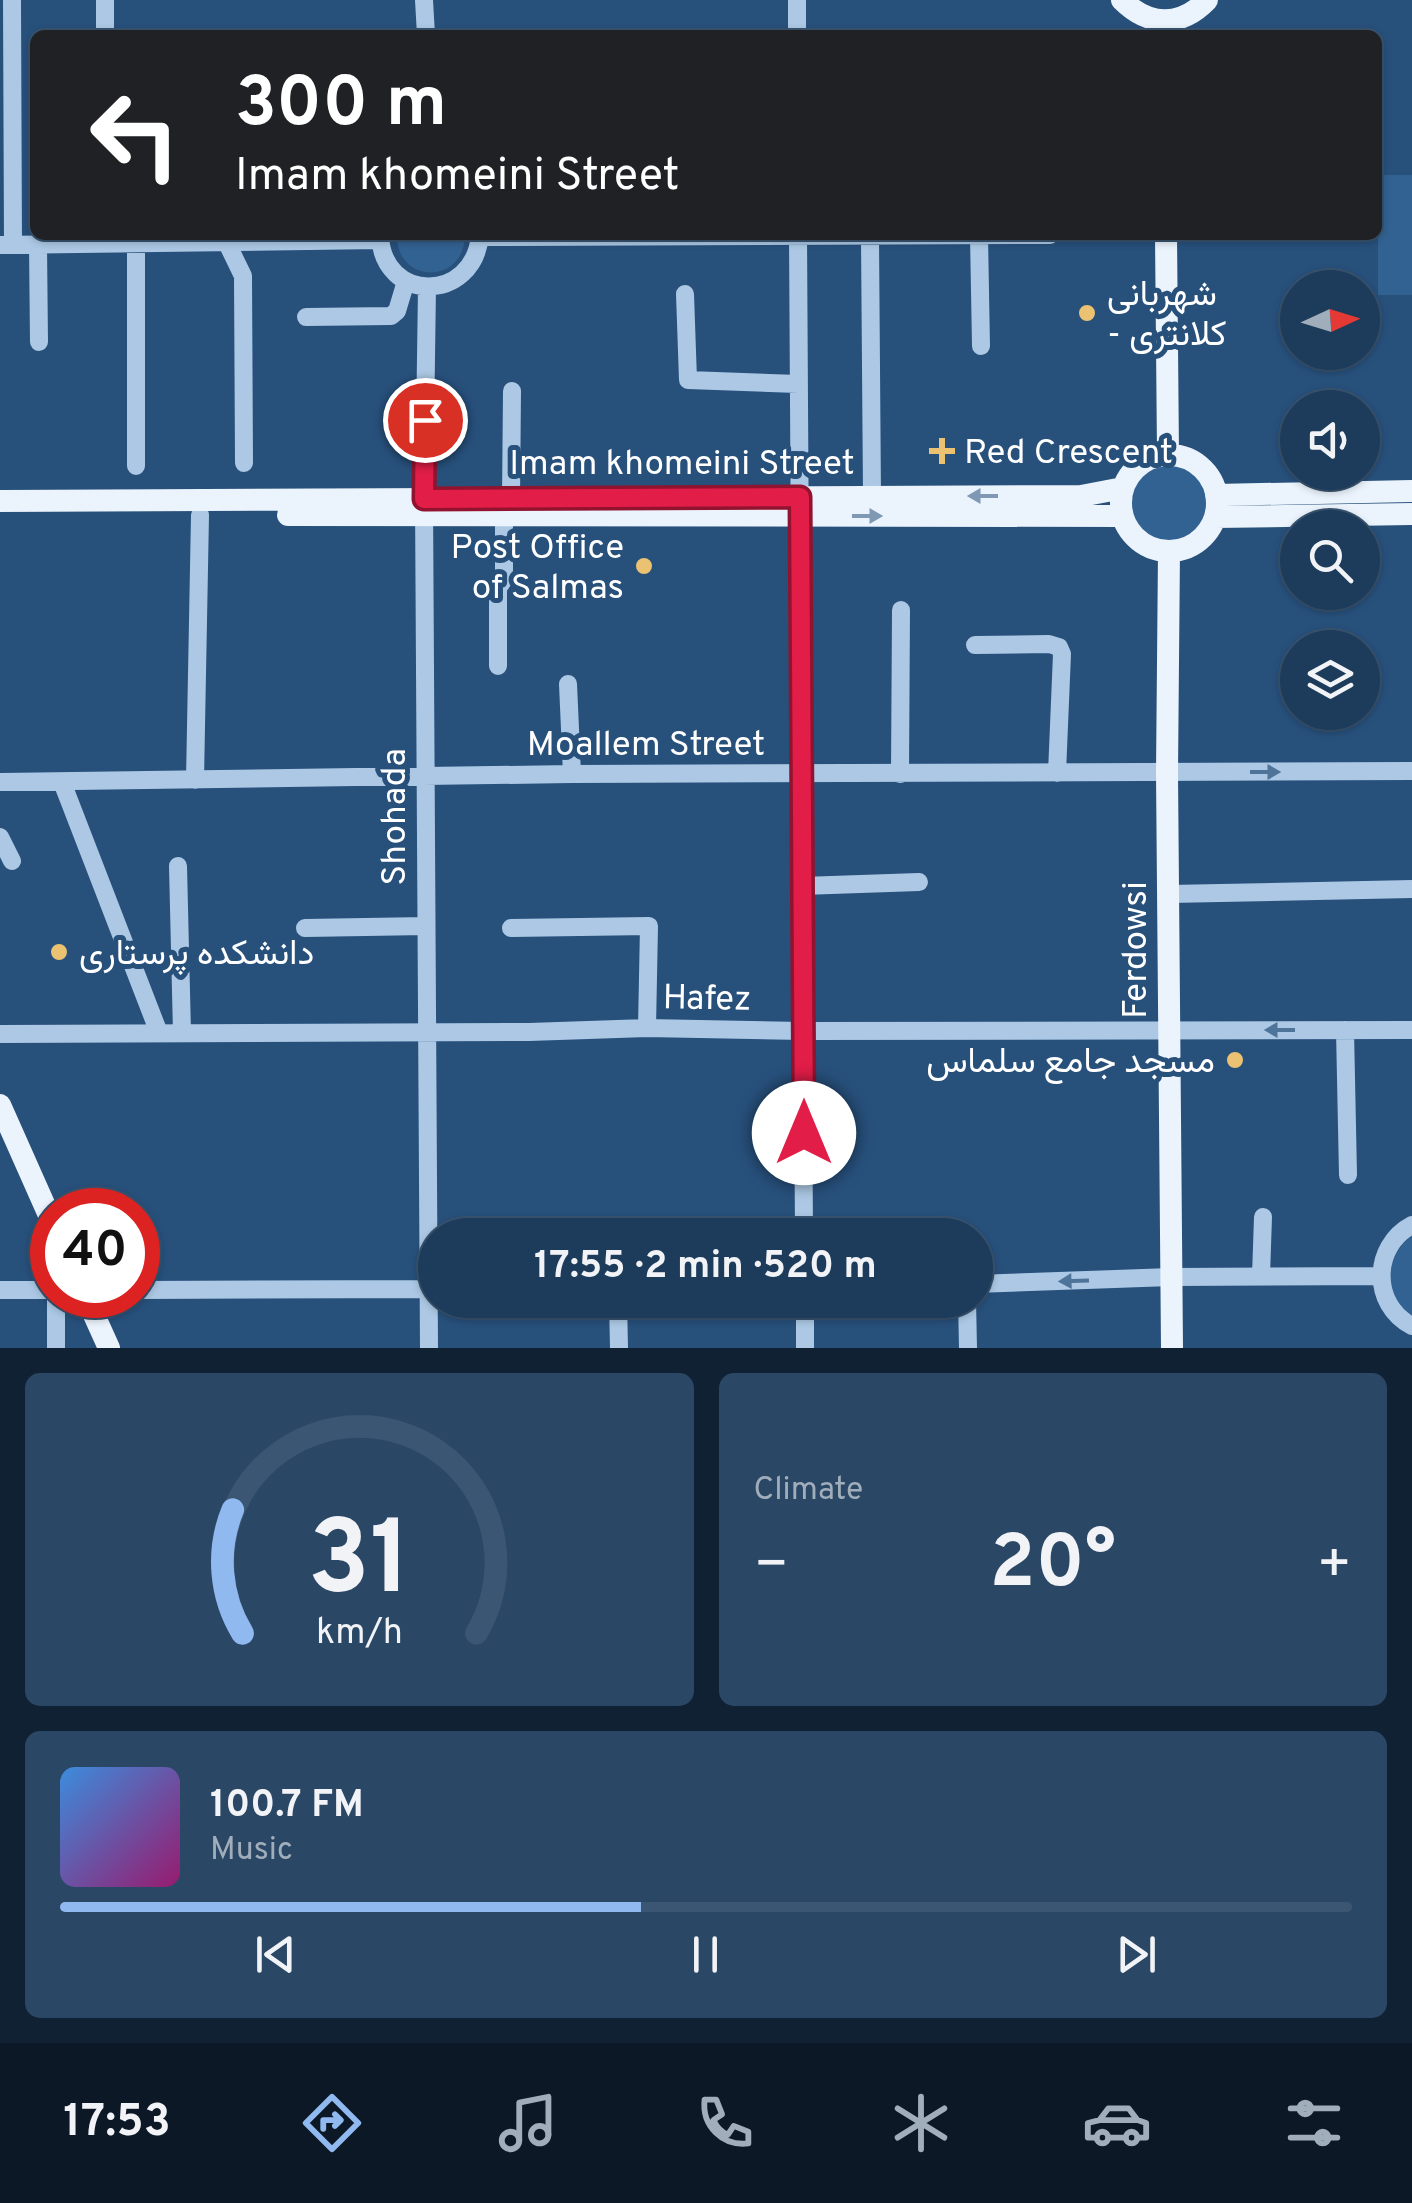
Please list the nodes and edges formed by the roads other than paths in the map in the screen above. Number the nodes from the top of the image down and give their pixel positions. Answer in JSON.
{"nodes":[{"id":1,"x":12,"y":0,"type":"edge"},
{"id":2,"x":106,"y":0,"type":"edge"},
{"id":3,"x":424,"y":0,"type":"edge"},
{"id":4,"x":796,"y":0,"type":"edge"},
{"id":5,"x":1122,"y":0,"type":"edge"},
{"id":6,"x":1208,"y":0,"type":"edge"},
{"id":7,"x":1164,"y":28,"type":"edge"},
{"id":8,"x":106,"y":30,"type":"edge"},
{"id":9,"x":426,"y":30,"type":"edge"},
{"id":10,"x":797,"y":30,"type":"edge"},
{"id":11,"x":105,"y":240,"type":"edge"},
{"id":12,"x":288,"y":240,"type":"edge"},
{"id":13,"x":381,"y":240,"type":"edge"},
{"id":14,"x":479,"y":240,"type":"edge"},
{"id":15,"x":798,"y":240,"type":"edge"},
{"id":16,"x":870,"y":240,"type":"edge"},
{"id":17,"x":979,"y":240,"type":"edge"},
{"id":18,"x":1166,"y":240,"type":"edge"},
{"id":19,"x":227,"y":242,"type":"junction"},
{"id":20,"x":136,"y":244,"type":"junction"},
{"id":21,"x":7,"y":245,"type":"edge"},
{"id":22,"x":38,"y":245,"type":"junction"},
{"id":23,"x":406,"y":281,"type":"junction"},
{"id":24,"x":427,"y":287,"type":"junction"},
{"id":25,"x":685,"y":294,"type":"dead end"},
{"id":26,"x":306,"y":317,"type":"dead end"},
{"id":27,"x":39,"y":342,"type":"dead end"},
{"id":28,"x":980,"y":346,"type":"dead end"},
{"id":29,"x":798,"y":384,"type":"junction"},
{"id":30,"x":512,"y":391,"type":"dead end"},
{"id":31,"x":1168,"y":454,"type":"junction"},
{"id":32,"x":244,"y":462,"type":"dead end"},
{"id":33,"x":136,"y":466,"type":"dead end"},
{"id":34,"x":1123,"y":488,"type":"junction"},
{"id":35,"x":1412,"y":491,"type":"edge"},
{"id":36,"x":872,"y":496,"type":"junction"},
{"id":37,"x":0,"y":501,"type":"edge"},
{"id":38,"x":507,"y":506,"type":"junction"},
{"id":39,"x":1216,"y":506,"type":"junction"},
{"id":40,"x":424,"y":507,"type":"junction"},
{"id":41,"x":800,"y":507,"type":"junction"},
{"id":42,"x":1412,"y":514,"type":"edge"},
{"id":43,"x":0,"y":515,"type":"edge"},
{"id":44,"x":200,"y":515,"type":"junction"},
{"id":45,"x":1122,"y":516,"type":"junction"},
{"id":46,"x":1169,"y":551,"type":"junction"},
{"id":47,"x":902,"y":610,"type":"dead end"},
{"id":48,"x":975,"y":645,"type":"dead end"},
{"id":49,"x":498,"y":666,"type":"dead end"},
{"id":50,"x":568,"y":684,"type":"dead end"},
{"id":51,"x":1412,"y":771,"type":"edge"},
{"id":52,"x":1057,"y":773,"type":"junction"},
{"id":53,"x":1168,"y":773,"type":"junction"},
{"id":54,"x":572,"y":774,"type":"junction"},
{"id":55,"x":900,"y":774,"type":"junction"},
{"id":56,"x":802,"y":776,"type":"junction"},
{"id":57,"x":425,"y":779,"type":"junction"},
{"id":58,"x":195,"y":780,"type":"junction"},
{"id":59,"x":0,"y":782,"type":"edge"},
{"id":60,"x":62,"y":782,"type":"junction"},
{"id":61,"x":0,"y":837,"type":"edge"},
{"id":62,"x":12,"y":861,"type":"dead end"},
{"id":63,"x":178,"y":866,"type":"dead end"},
{"id":64,"x":919,"y":882,"type":"dead end"},
{"id":65,"x":802,"y":886,"type":"junction"},
{"id":66,"x":1412,"y":889,"type":"edge"},
{"id":67,"x":1169,"y":894,"type":"junction"},
{"id":68,"x":426,"y":926,"type":"junction"},
{"id":69,"x":304,"y":928,"type":"dead end"},
{"id":70,"x":511,"y":928,"type":"dead end"},
{"id":71,"x":647,"y":1028,"type":"junction"},
{"id":72,"x":1169,"y":1030,"type":"junction"},
{"id":73,"x":1345,"y":1030,"type":"junction"},
{"id":74,"x":1412,"y":1030,"type":"edge"},
{"id":75,"x":426,"y":1032,"type":"junction"},
{"id":76,"x":803,"y":1032,"type":"junction"},
{"id":77,"x":0,"y":1034,"type":"edge"},
{"id":78,"x":159,"y":1034,"type":"junction"},
{"id":79,"x":182,"y":1034,"type":"junction"},
{"id":80,"x":0,"y":1105,"type":"edge"},
{"id":81,"x":1348,"y":1175,"type":"dead end"},
{"id":82,"x":37,"y":1188,"type":"edge"},
{"id":83,"x":1263,"y":1217,"type":"dead end"},
{"id":84,"x":430,"y":1218,"type":"edge"},
{"id":85,"x":804,"y":1218,"type":"edge"},
{"id":86,"x":1412,"y":1225,"type":"edge"},
{"id":87,"x":1261,"y":1276,"type":"junction"},
{"id":88,"x":1380,"y":1276,"type":"junction"},
{"id":89,"x":1171,"y":1277,"type":"junction"},
{"id":90,"x":993,"y":1283,"type":"edge"},
{"id":91,"x":418,"y":1289,"type":"edge"},
{"id":92,"x":0,"y":1290,"type":"edge"},
{"id":93,"x":160,"y":1290,"type":"edge"},
{"id":94,"x":30,"y":1291,"type":"edge"},
{"id":95,"x":55,"y":1318,"type":"edge"},
{"id":96,"x":96,"y":1318,"type":"edge"},
{"id":97,"x":430,"y":1318,"type":"edge"},
{"id":98,"x":618,"y":1318,"type":"edge"},
{"id":99,"x":805,"y":1318,"type":"edge"},
{"id":100,"x":967,"y":1318,"type":"edge"},
{"id":101,"x":1412,"y":1326,"type":"edge"},
{"id":102,"x":56,"y":1348,"type":"edge"},
{"id":103,"x":109,"y":1348,"type":"edge"},
{"id":104,"x":428,"y":1348,"type":"edge"},
{"id":105,"x":619,"y":1348,"type":"edge"},
{"id":106,"x":805,"y":1348,"type":"edge"},
{"id":107,"x":968,"y":1348,"type":"edge"},
{"id":108,"x":1172,"y":1348,"type":"edge"}],
"edges":[{"from":1,"to":21,"type":"street"},
{"from":2,"to":8,"type":"street"},
{"from":3,"to":9,"type":"street"},
{"from":4,"to":10,"type":"street"},
{"from":5,"to":7,"type":"main road"},
{"from":6,"to":7,"type":"main road"},
{"from":11,"to":20,"type":"street"},
{"from":11,"to":22,"type":"street"},
{"from":12,"to":19,"type":"street"},
{"from":13,"to":23,"type":"street"},
{"from":14,"to":24,"type":"street"},
{"from":15,"to":29,"type":"street"},
{"from":16,"to":36,"type":"street"},
{"from":17,"to":28,"type":"street"},
{"from":18,"to":31,"type":"main road"},
{"from":19,"to":20,"type":"street"},
{"from":19,"to":32,"type":"street"},
{"from":20,"to":33,"type":"street"},
{"from":21,"to":22,"type":"street"},
{"from":22,"to":27,"type":"street"},
{"from":23,"to":24,"type":"street"},
{"from":23,"to":26,"type":"street"},
{"from":24,"to":40,"type":"street","name":"Shohada"},
{"from":25,"to":29,"type":"street"},
{"from":29,"to":41,"type":"street"},
{"from":30,"to":38,"type":"street"},
{"from":31,"to":34,"type":"main road"},
{"from":31,"to":39,"type":"main road"},
{"from":34,"to":36,"type":"main road","name":"Imam khomeini Street","one_way":true},
{"from":34,"to":45,"type":"main road"},
{"from":35,"to":39,"type":"main road"},
{"from":36,"to":41,"type":"main road","name":"Imam khomeini Street"},
{"from":37,"to":40,"type":"main road","name":"Imam khomeini Street"},
{"from":38,"to":40,"type":"main road","name":"Imam khomeini Street"},
{"from":38,"to":41,"type":"main road","name":"Imam khomeini Street"},
{"from":38,"to":49,"type":"street"},
{"from":39,"to":42,"type":"main road"},
{"from":39,"to":46,"type":"main road"},
{"from":40,"to":44,"type":"main road","name":"Imam khomeini Street"},
{"from":40,"to":57,"type":"street","name":"Shohada"},
{"from":41,"to":45,"type":"main road","name":"Imam khomeini Street","one_way":true},
{"from":41,"to":56,"type":"street"},
{"from":43,"to":44,"type":"main road","name":"Imam khomeini Street"},
{"from":44,"to":58,"type":"street"},
{"from":45,"to":46,"type":"main road"},
{"from":46,"to":53,"type":"main road","name":"Ferdowsi"},
{"from":47,"to":55,"type":"street"},
{"from":48,"to":52,"type":"street"},
{"from":50,"to":54,"type":"street"},
{"from":53,"to":51,"type":"street","name":"Moallem Street","one_way":true},
{"from":52,"to":53,"type":"street","name":"Moallem Street"},
{"from":52,"to":55,"type":"street","name":"Moallem Street"},
{"from":53,"to":67,"type":"main road","name":"Ferdowsi"},
{"from":54,"to":56,"type":"street","name":"Moallem Street"},
{"from":54,"to":57,"type":"street","name":"Moallem Street"},
{"from":55,"to":56,"type":"street","name":"Moallem Street"},
{"from":56,"to":65,"type":"street"},
{"from":57,"to":58,"type":"street","name":"Moallem Street"},
{"from":57,"to":68,"type":"street","name":"Shohada"},
{"from":58,"to":60,"type":"street","name":"Moallem Street"},
{"from":59,"to":60,"type":"street","name":"Moallem Street"},
{"from":60,"to":78,"type":"street"},
{"from":61,"to":62,"type":"street"},
{"from":63,"to":79,"type":"street"},
{"from":64,"to":65,"type":"street"},
{"from":65,"to":76,"type":"street"},
{"from":66,"to":67,"type":"street"},
{"from":67,"to":72,"type":"main road","name":"Ferdowsi"},
{"from":68,"to":69,"type":"street"},
{"from":68,"to":75,"type":"street","name":"Shohada"},
{"from":70,"to":71,"type":"street"},
{"from":71,"to":75,"type":"street","name":"Hafez"},
{"from":71,"to":76,"type":"street","name":"Hafez"},
{"from":73,"to":72,"type":"street","name":"Hafez","one_way":true},
{"from":72,"to":76,"type":"street","name":"Hafez"},
{"from":72,"to":89,"type":"main road","name":"Ferdowsi"},
{"from":73,"to":74,"type":"street","name":"Hafez"},
{"from":73,"to":81,"type":"street"},
{"from":75,"to":79,"type":"street","name":"Hafez"},
{"from":75,"to":84,"type":"street","name":"Shohada"},
{"from":76,"to":85,"type":"street"},
{"from":77,"to":78,"type":"street","name":"Hafez"},
{"from":78,"to":79,"type":"street","name":"Hafez"},
{"from":80,"to":82,"type":"main road"},
{"from":83,"to":87,"type":"street"},
{"from":86,"to":88,"type":"street"},
{"from":87,"to":88,"type":"street"},
{"from":87,"to":89,"type":"street"},
{"from":88,"to":101,"type":"street"},
{"from":89,"to":90,"type":"street","one_way":true},
{"from":89,"to":108,"type":"main road","name":"Ferdowsi"},
{"from":91,"to":93,"type":"street"},
{"from":92,"to":94,"type":"street"},
{"from":95,"to":102,"type":"street"},
{"from":96,"to":103,"type":"main road"},
{"from":97,"to":104,"type":"street","name":"Shohada"},
{"from":98,"to":105,"type":"street"},
{"from":99,"to":106,"type":"street"},
{"from":100,"to":107,"type":"street"}]}
